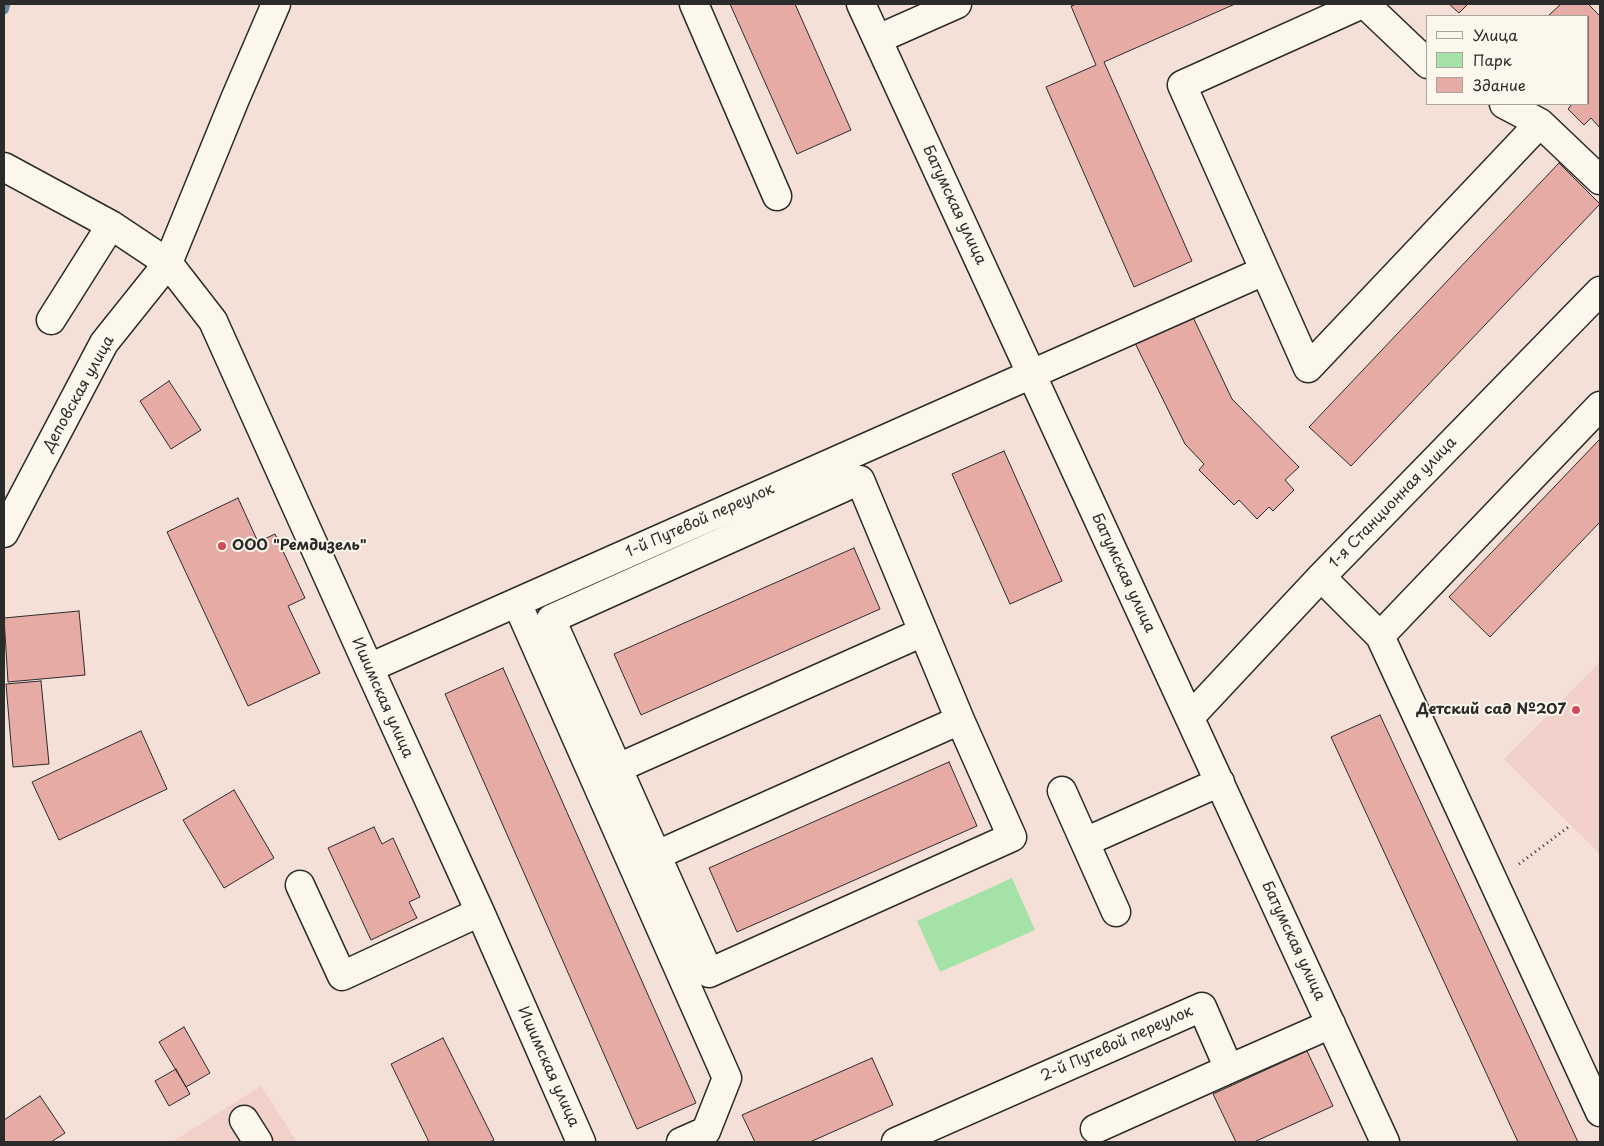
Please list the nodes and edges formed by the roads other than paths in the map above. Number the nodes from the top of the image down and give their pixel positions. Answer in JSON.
{"nodes":[{"id":1,"x":276,"y":4,"type":"edge"},
{"id":2,"x":694,"y":4,"type":"edge"},
{"id":3,"x":861,"y":4,"type":"edge"},
{"id":4,"x":957,"y":4,"type":"edge"},
{"id":5,"x":1363,"y":4,"type":"edge"},
{"id":6,"x":878,"y":39,"type":"junction"},
{"id":7,"x":1426,"y":62,"type":"edge"},
{"id":8,"x":1506,"y":105,"type":"edge"},
{"id":9,"x":1540,"y":123,"type":"junction"},
{"id":10,"x":4,"y":167,"type":"edge"},
{"id":11,"x":1600,"y":180,"type":"edge"},
{"id":12,"x":777,"y":196,"type":"dead end"},
{"id":13,"x":111,"y":225,"type":"junction"},
{"id":14,"x":168,"y":262,"type":"junction"},
{"id":15,"x":1264,"y":271,"type":"junction"},
{"id":16,"x":1600,"y":291,"type":"edge"},
{"id":17,"x":51,"y":320,"type":"dead end"},
{"id":18,"x":1032,"y":374,"type":"junction"},
{"id":19,"x":1600,"y":406,"type":"edge"},
{"id":20,"x":4,"y":534,"type":"edge"},
{"id":21,"x":1321,"y":577,"type":"junction"},
{"id":22,"x":517,"y":603,"type":"junction"},
{"id":23,"x":540,"y":624,"type":"junction"},
{"id":24,"x":923,"y":632,"type":"junction"},
{"id":25,"x":1380,"y":636,"type":"junction"},
{"id":26,"x":369,"y":668,"type":"junction"},
{"id":27,"x":1190,"y":717,"type":"junction"},
{"id":28,"x":960,"y":720,"type":"junction"},
{"id":29,"x":618,"y":768,"type":"junction"},
{"id":30,"x":1220,"y":782,"type":"junction"},
{"id":31,"x":1062,"y":791,"type":"dead end"},
{"id":32,"x":1085,"y":842,"type":"junction"},
{"id":33,"x":657,"y":855,"type":"junction"},
{"id":34,"x":300,"y":885,"type":"dead end"},
{"id":35,"x":480,"y":912,"type":"junction"},
{"id":36,"x":1116,"y":912,"type":"dead end"},
{"id":37,"x":1331,"y":1024,"type":"junction"},
{"id":38,"x":1229,"y":1070,"type":"junction"},
{"id":39,"x":1600,"y":1112,"type":"edge"},
{"id":40,"x":1096,"y":1128,"type":"dead end"},
{"id":41,"x":581,"y":1142,"type":"edge"},
{"id":42,"x":681,"y":1142,"type":"edge"},
{"id":43,"x":896,"y":1142,"type":"edge"},
{"id":44,"x":1385,"y":1142,"type":"edge"}],
"edges":[{"from":1,"to":14,"type":"street","name":"Деповская улица"},
{"from":2,"to":12,"type":"street"},
{"from":3,"to":6,"type":"street","name":"Батумская улица"},
{"from":4,"to":6,"type":"street"},
{"from":5,"to":7,"type":"street"},
{"from":5,"to":15,"type":"street"},
{"from":6,"to":18,"type":"street","name":"Батумская улица"},
{"from":8,"to":9,"type":"street"},
{"from":9,"to":11,"type":"street"},
{"from":9,"to":15,"type":"street"},
{"from":10,"to":13,"type":"street","name":"Ишимская улица"},
{"from":13,"to":14,"type":"street","name":"Ишимская улица"},
{"from":13,"to":17,"type":"street"},
{"from":14,"to":20,"type":"street","name":"Деповская улица"},
{"from":14,"to":26,"type":"street","name":"Ишимская улица"},
{"from":15,"to":18,"type":"street","name":"1-й Путевой переулок"},
{"from":16,"to":21,"type":"street","name":"1-я Станционная улица"},
{"from":18,"to":22,"type":"street","name":"1-й Путевой переулок"},
{"from":18,"to":27,"type":"street","name":"Батумская улица"},
{"from":19,"to":25,"type":"street"},
{"from":21,"to":25,"type":"street"},
{"from":21,"to":27,"type":"street","name":"1-я Станционная улица"},
{"from":22,"to":23,"type":"street"},
{"from":22,"to":26,"type":"street","name":"1-й Путевой переулок"},
{"from":23,"to":24,"type":"street"},
{"from":23,"to":29,"type":"street"},
{"from":23,"to":42,"type":"street"},
{"from":24,"to":28,"type":"street"},
{"from":24,"to":29,"type":"street"},
{"from":25,"to":39,"type":"street"},
{"from":26,"to":35,"type":"street","name":"Ишимская улица"},
{"from":27,"to":30,"type":"street","name":"Батумская улица"},
{"from":28,"to":33,"type":"street"},
{"from":28,"to":33,"type":"street"},
{"from":29,"to":33,"type":"street"},
{"from":30,"to":32,"type":"street"},
{"from":30,"to":37,"type":"street","name":"Батумская улица"},
{"from":31,"to":32,"type":"street"},
{"from":32,"to":36,"type":"street"},
{"from":34,"to":35,"type":"street"},
{"from":35,"to":41,"type":"street","name":"Ишимская улица"},
{"from":37,"to":38,"type":"street"},
{"from":37,"to":44,"type":"street","name":"Батумская улица"},
{"from":38,"to":40,"type":"street"},
{"from":38,"to":43,"type":"street","name":"2-й Путевой переулок"}]}
